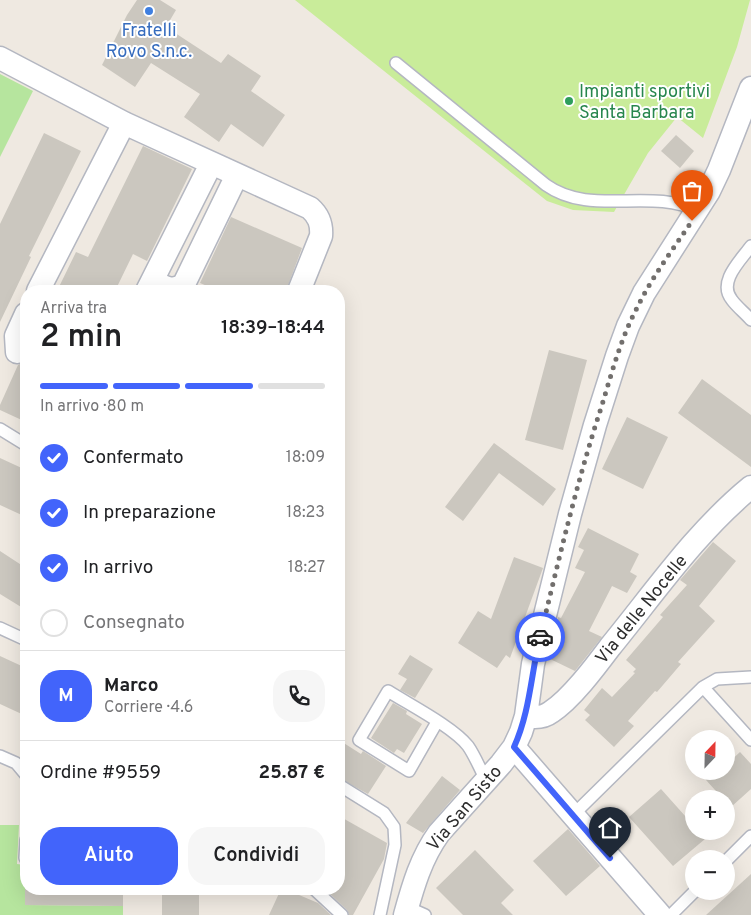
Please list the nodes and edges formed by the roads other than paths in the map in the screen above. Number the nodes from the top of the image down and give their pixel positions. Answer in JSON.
{"nodes":[{"id":1,"x":0,"y":58,"type":"edge"},
{"id":2,"x":396,"y":63,"type":"dead end"},
{"id":3,"x":751,"y":88,"type":"edge"},
{"id":4,"x":124,"y":123,"type":"junction"},
{"id":5,"x":211,"y":164,"type":"junction"},
{"id":6,"x":237,"y":175,"type":"junction"},
{"id":7,"x":698,"y":211,"type":"junction"},
{"id":8,"x":751,"y":246,"type":"edge"},
{"id":9,"x":41,"y":285,"type":"edge"},
{"id":10,"x":150,"y":285,"type":"edge"},
{"id":11,"x":183,"y":285,"type":"edge"},
{"id":12,"x":302,"y":285,"type":"edge"},
{"id":13,"x":751,"y":320,"type":"edge"},
{"id":14,"x":20,"y":327,"type":"edge"},
{"id":15,"x":14,"y":355,"type":"edge"},
{"id":16,"x":0,"y":429,"type":"edge"},
{"id":17,"x":20,"y":441,"type":"edge"},
{"id":18,"x":751,"y":487,"type":"edge"},
{"id":19,"x":0,"y":628,"type":"edge"},
{"id":20,"x":20,"y":637,"type":"edge"},
{"id":21,"x":751,"y":677,"type":"edge"},
{"id":22,"x":703,"y":687,"type":"junction"},
{"id":23,"x":526,"y":716,"type":"junction"},
{"id":24,"x":438,"y":722,"type":"junction"},
{"id":25,"x":751,"y":740,"type":"edge"},
{"id":26,"x":514,"y":747,"type":"junction"},
{"id":27,"x":0,"y":756,"type":"edge"},
{"id":28,"x":20,"y":768,"type":"edge"},
{"id":29,"x":486,"y":780,"type":"junction"},
{"id":30,"x":345,"y":789,"type":"edge"},
{"id":31,"x":573,"y":815,"type":"junction"},
{"id":32,"x":751,"y":836,"type":"edge"},
{"id":33,"x":735,"y":851,"type":"edge"},
{"id":34,"x":320,"y":895,"type":"edge"},
{"id":35,"x":686,"y":900,"type":"edge"},
{"id":36,"x":412,"y":912,"type":"edge"},
{"id":37,"x":342,"y":915,"type":"edge"},
{"id":38,"x":380,"y":915,"type":"edge"},
{"id":39,"x":660,"y":915,"type":"edge"},
{"id":40,"x":671,"y":915,"type":"edge"}],
"edges":[{"from":1,"to":4,"type":"street"},
{"from":2,"to":7,"type":"lane"},
{"from":3,"to":7,"type":"street","name":"Via San Sisto"},
{"from":4,"to":5,"type":"street"},
{"from":4,"to":9,"type":"street"},
{"from":5,"to":6,"type":"street"},
{"from":5,"to":10,"type":"street"},
{"from":6,"to":11,"type":"street"},
{"from":6,"to":12,"type":"street"},
{"from":7,"to":23,"type":"street","name":"Via San Sisto"},
{"from":8,"to":13,"type":"lane"},
{"from":14,"to":15,"type":"street"},
{"from":16,"to":17,"type":"lane"},
{"from":18,"to":23,"type":"street","name":"Via delle Nocelle"},
{"from":19,"to":20,"type":"lane"},
{"from":21,"to":22,"type":"lane"},
{"from":22,"to":25,"type":"lane"},
{"from":22,"to":31,"type":"lane"},
{"from":23,"to":26,"type":"street","name":"Via San Sisto"},
{"from":24,"to":24,"type":"lane"},
{"from":24,"to":29,"type":"lane"},
{"from":26,"to":29,"type":"street","name":"Via San Sisto"},
{"from":26,"to":31,"type":"street"},
{"from":27,"to":28,"type":"lane"},
{"from":29,"to":36,"type":"street","name":"Via San Sisto"},
{"from":30,"to":38,"type":"lane"},
{"from":31,"to":39,"type":"street"},
{"from":32,"to":33,"type":"lane"},
{"from":34,"to":37,"type":"lane"},
{"from":35,"to":40,"type":"lane"}]}
